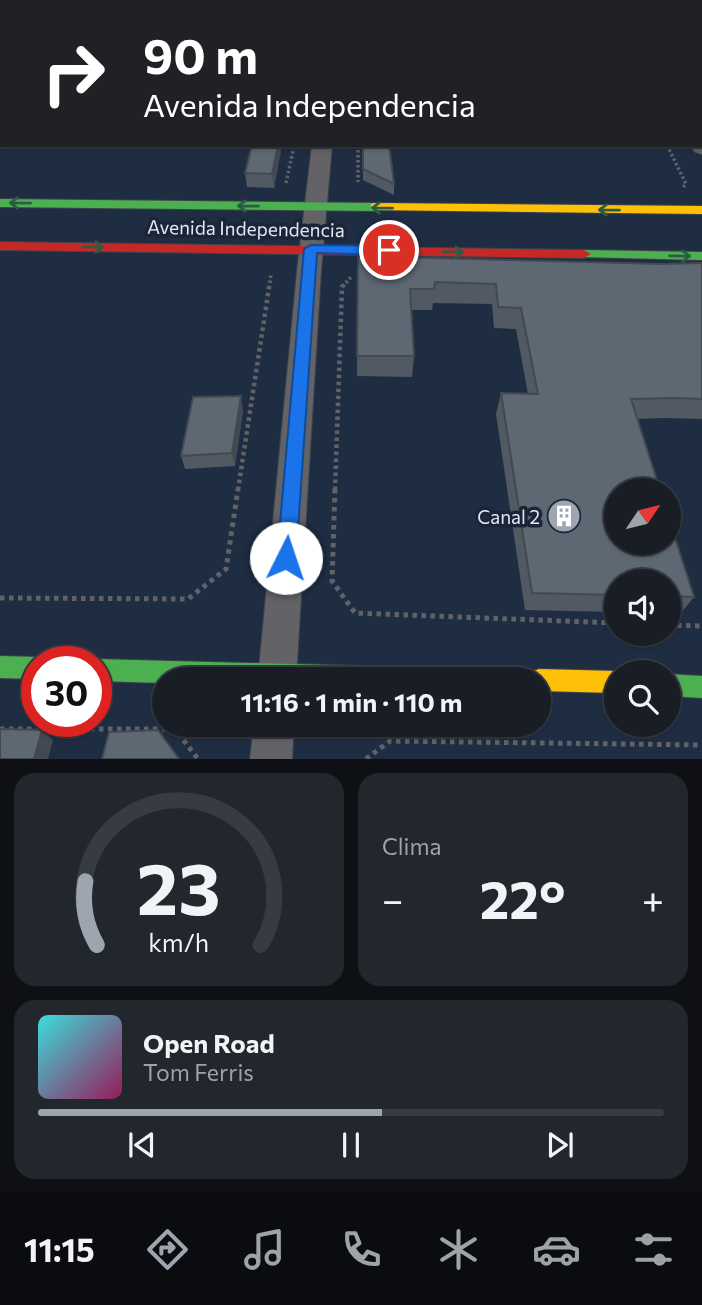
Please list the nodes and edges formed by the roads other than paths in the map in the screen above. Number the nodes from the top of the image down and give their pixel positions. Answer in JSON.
{"nodes":[{"id":1,"x":322,"y":147,"type":"edge"},
{"id":2,"x":0,"y":203,"type":"edge"},
{"id":3,"x":316,"y":207,"type":"junction"},
{"id":4,"x":702,"y":211,"type":"edge"},
{"id":5,"x":0,"y":246,"type":"edge"},
{"id":6,"x":311,"y":249,"type":"junction"},
{"id":7,"x":702,"y":256,"type":"edge"},
{"id":8,"x":0,"y":667,"type":"edge"},
{"id":9,"x":278,"y":667,"type":"edge"},
{"id":10,"x":21,"y":668,"type":"edge"},
{"id":11,"x":112,"y":671,"type":"edge"},
{"id":12,"x":152,"y":672,"type":"edge"},
{"id":13,"x":551,"y":680,"type":"edge"},
{"id":14,"x":604,"y":682,"type":"edge"},
{"id":15,"x":681,"y":686,"type":"edge"},
{"id":16,"x":702,"y":687,"type":"edge"},
{"id":17,"x":273,"y":737,"type":"edge"},
{"id":18,"x":271,"y":759,"type":"edge"}],
"edges":[{"from":1,"to":3,"type":"street"},
{"from":3,"to":2,"type":"main road","name":"Avenida Independencia","one_way":true},
{"from":4,"to":3,"type":"main road","name":"Avenida Independencia","one_way":true},
{"from":3,"to":6,"type":"street"},
{"from":5,"to":6,"type":"main road","name":"Avenida Independencia","one_way":true},
{"from":6,"to":7,"type":"main road","name":"Avenida Independencia","one_way":true},
{"from":6,"to":9,"type":"street"},
{"from":8,"to":10,"type":"main road"},
{"from":11,"to":12,"type":"main road"},
{"from":13,"to":14,"type":"main road"},
{"from":15,"to":16,"type":"main road"},
{"from":17,"to":18,"type":"street"}]}
